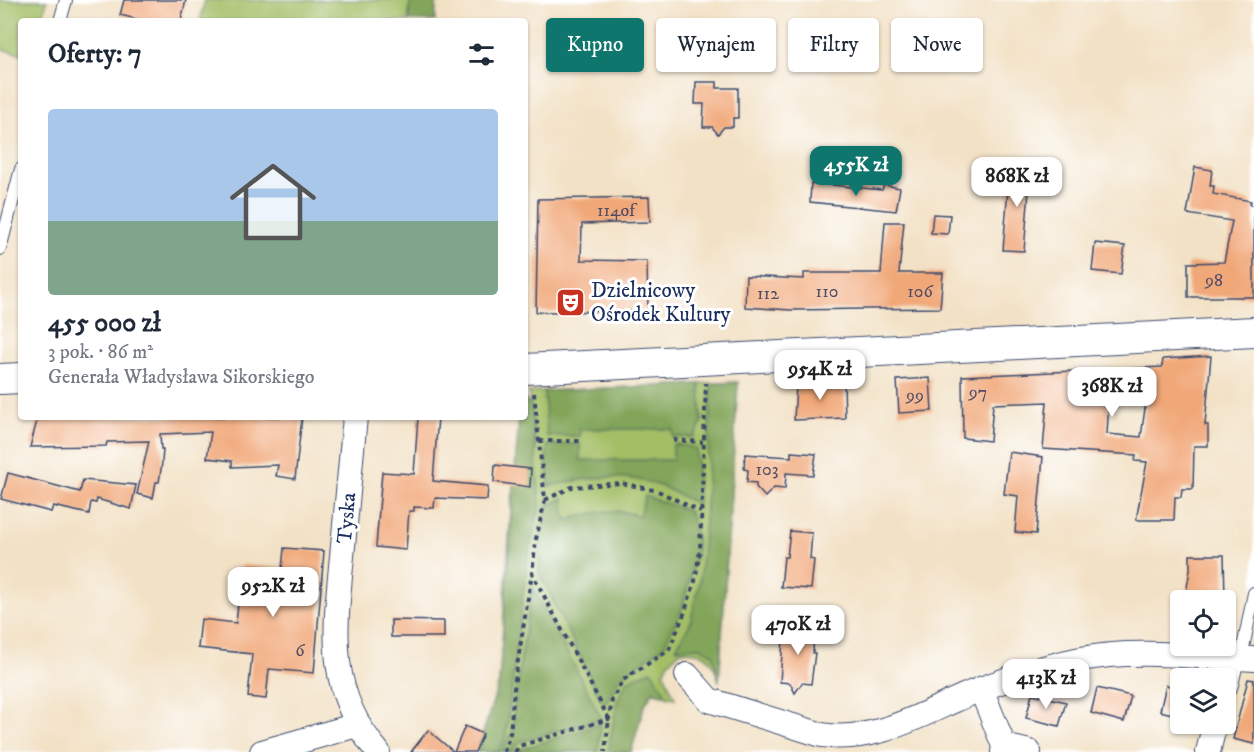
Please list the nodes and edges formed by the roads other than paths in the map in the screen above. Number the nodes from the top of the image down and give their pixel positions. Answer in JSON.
{"nodes":[{"id":1,"x":66,"y":0,"type":"edge"},
{"id":2,"x":61,"y":18,"type":"edge"},
{"id":3,"x":18,"y":180,"type":"edge"},
{"id":4,"x":0,"y":249,"type":"edge"},
{"id":5,"x":1254,"y":332,"type":"edge"},
{"id":6,"x":18,"y":378,"type":"edge"},
{"id":7,"x":529,"y":378,"type":"edge"},
{"id":8,"x":0,"y":379,"type":"edge"},
{"id":9,"x":355,"y":420,"type":"edge"},
{"id":10,"x":1254,"y":593,"type":"edge"},
{"id":11,"x":1242,"y":658,"type":"edge"},
{"id":12,"x":687,"y":675,"type":"dead end"},
{"id":13,"x":981,"y":689,"type":"junction"},
{"id":14,"x":357,"y":725,"type":"junction"},
{"id":15,"x":1212,"y":734,"type":"edge"},
{"id":16,"x":1003,"y":749,"type":"edge"},
{"id":17,"x":262,"y":752,"type":"edge"},
{"id":18,"x":378,"y":752,"type":"edge"},
{"id":19,"x":1029,"y":752,"type":"edge"},
{"id":20,"x":1208,"y":752,"type":"edge"}],
"edges":[{"from":1,"to":2,"type":"lane"},
{"from":3,"to":4,"type":"lane"},
{"from":5,"to":7,"type":"street"},
{"from":6,"to":8,"type":"street"},
{"from":9,"to":14,"type":"street","name":"Tyska"},
{"from":10,"to":11,"type":"lane"},
{"from":11,"to":13,"type":"street"},
{"from":12,"to":13,"type":"street"},
{"from":13,"to":16,"type":"street"},
{"from":14,"to":17,"type":"street"},
{"from":14,"to":18,"type":"street","name":"Tyska"},
{"from":15,"to":20,"type":"street"},
{"from":16,"to":19,"type":"street"}]}
